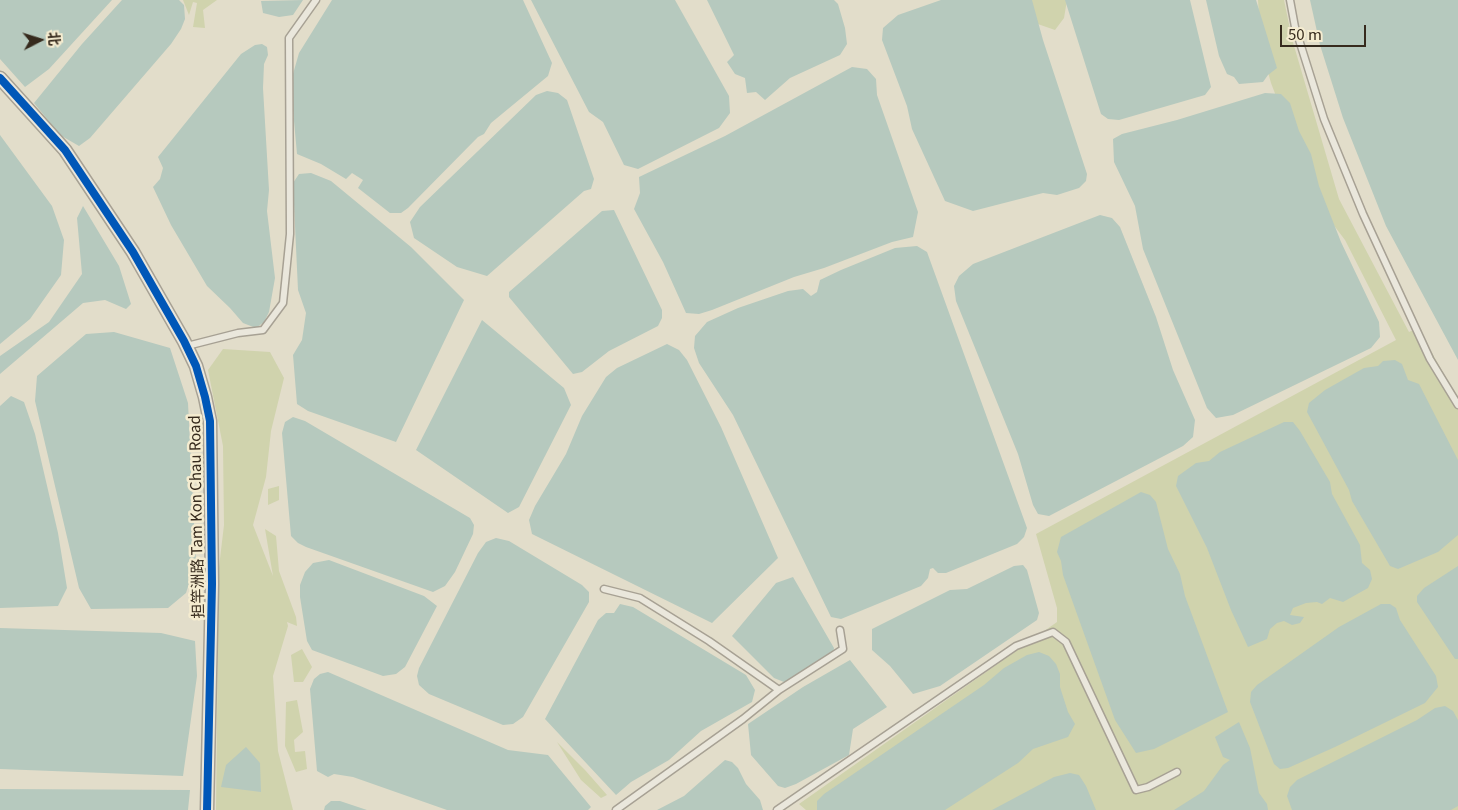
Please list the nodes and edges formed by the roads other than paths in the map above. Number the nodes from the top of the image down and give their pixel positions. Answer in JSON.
{"nodes":[{"id":1,"x":316,"y":0,"type":"edge"},
{"id":2,"x":1290,"y":0,"type":"edge"},
{"id":3,"x":0,"y":78,"type":"edge"},
{"id":4,"x":187,"y":346,"type":"junction"},
{"id":5,"x":1458,"y":406,"type":"edge"},
{"id":6,"x":604,"y":589,"type":"dead end"},
{"id":7,"x":840,"y":630,"type":"dead end"},
{"id":8,"x":779,"y":690,"type":"junction"},
{"id":9,"x":1177,"y":772,"type":"dead end"},
{"id":10,"x":207,"y":810,"type":"edge"},
{"id":11,"x":616,"y":810,"type":"edge"},
{"id":12,"x":777,"y":810,"type":"edge"}],
"edges":[{"from":1,"to":4,"type":"lane"},
{"from":2,"to":5,"type":"lane"},
{"from":3,"to":4,"type":"street","name":"担竿洲路 Tam Kon Chau Road"},
{"from":4,"to":10,"type":"street","name":"担竿洲路 Tam Kon Chau Road"},
{"from":6,"to":8,"type":"lane"},
{"from":7,"to":8,"type":"lane"},
{"from":8,"to":11,"type":"lane"},
{"from":9,"to":12,"type":"lane"}]}
